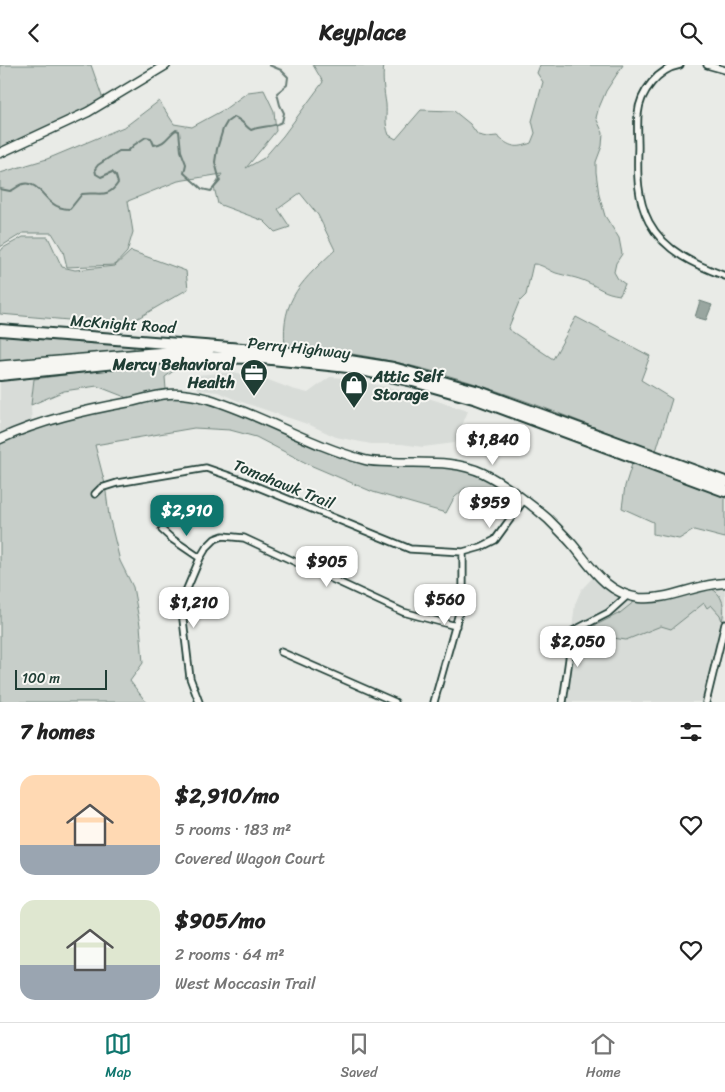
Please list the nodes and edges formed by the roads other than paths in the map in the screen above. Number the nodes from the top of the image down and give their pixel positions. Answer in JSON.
{"nodes":[{"id":1,"x":166,"y":65,"type":"edge"},
{"id":2,"x":680,"y":65,"type":"edge"},
{"id":3,"x":707,"y":65,"type":"edge"},
{"id":4,"x":725,"y":70,"type":"edge"},
{"id":5,"x":0,"y":153,"type":"edge"},
{"id":6,"x":725,"y":277,"type":"edge"},
{"id":7,"x":0,"y":330,"type":"edge"},
{"id":8,"x":244,"y":349,"type":"junction"},
{"id":9,"x":1,"y":372,"type":"edge"},
{"id":10,"x":0,"y":439,"type":"edge"},
{"id":11,"x":725,"y":482,"type":"edge"},
{"id":12,"x":725,"y":491,"type":"edge"},
{"id":13,"x":95,"y":494,"type":"dead end"},
{"id":14,"x":524,"y":500,"type":"junction"},
{"id":15,"x":162,"y":530,"type":"dead end"},
{"id":16,"x":463,"y":552,"type":"junction"},
{"id":17,"x":200,"y":558,"type":"junction"},
{"id":18,"x":725,"y":584,"type":"edge"},
{"id":19,"x":628,"y":595,"type":"junction"},
{"id":20,"x":725,"y":624,"type":"edge"},
{"id":21,"x":456,"y":626,"type":"junction"},
{"id":22,"x":281,"y":652,"type":"dead end"},
{"id":23,"x":200,"y":702,"type":"edge"},
{"id":24,"x":395,"y":702,"type":"edge"},
{"id":25,"x":434,"y":702,"type":"edge"},
{"id":26,"x":563,"y":702,"type":"edge"},
{"id":27,"x":706,"y":702,"type":"edge"}],
"edges":[{"from":1,"to":5,"type":"street"},
{"from":2,"to":6,"type":"street"},
{"from":3,"to":4,"type":"street"},
{"from":7,"to":8,"type":"highway","name":"McKnight Road"},
{"from":8,"to":9,"type":"main road","name":"Perry Highway"},
{"from":8,"to":11,"type":"highway","name":"Perry Highway"},
{"from":9,"to":12,"type":"highway","name":"Perry Highway"},
{"from":10,"to":14,"type":"street"},
{"from":13,"to":16,"type":"street","name":"Tomahawk Trail"},
{"from":14,"to":16,"type":"street"},
{"from":14,"to":19,"type":"street"},
{"from":15,"to":17,"type":"street"},
{"from":16,"to":21,"type":"street"},
{"from":17,"to":21,"type":"street"},
{"from":17,"to":23,"type":"street"},
{"from":18,"to":19,"type":"street"},
{"from":19,"to":26,"type":"street"},
{"from":20,"to":27,"type":"street"},
{"from":21,"to":25,"type":"street"},
{"from":22,"to":24,"type":"street"}]}
